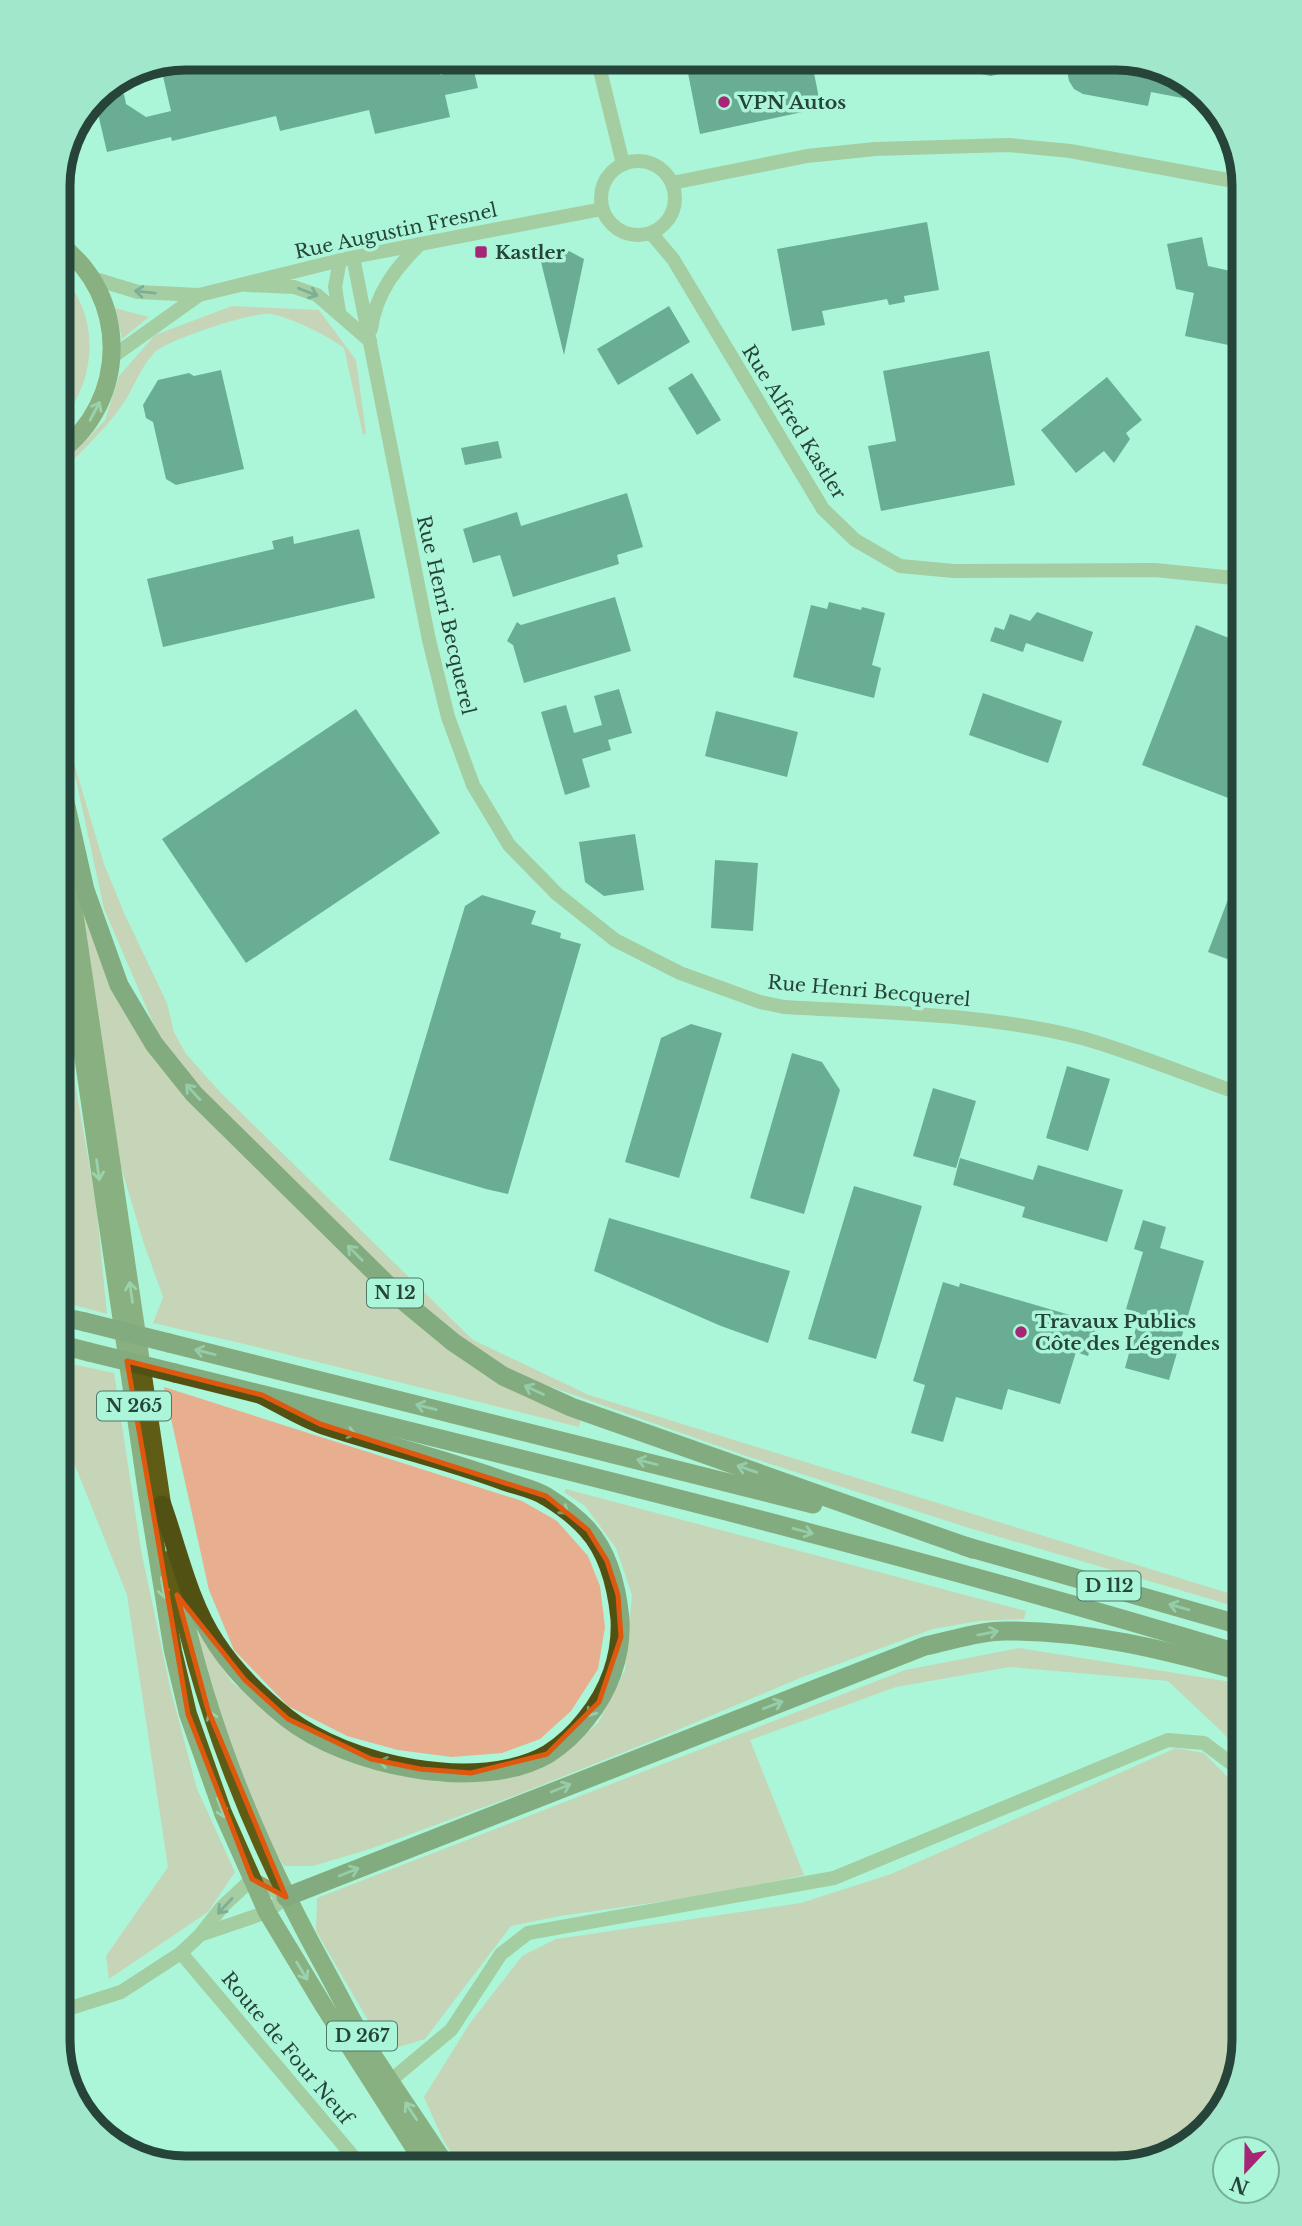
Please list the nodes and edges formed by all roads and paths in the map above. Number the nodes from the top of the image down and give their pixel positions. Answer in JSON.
{"nodes":[{"id":1,"x":600,"y":70,"type":"edge"},
{"id":2,"x":624,"y":164,"type":"junction"},
{"id":3,"x":1232,"y":181,"type":"edge"},
{"id":4,"x":672,"y":183,"type":"junction"},
{"id":5,"x":603,"y":209,"type":"junction"},
{"id":6,"x":651,"y":233,"type":"junction"},
{"id":7,"x":420,"y":244,"type":"junction"},
{"id":8,"x":70,"y":255,"type":"edge"},
{"id":9,"x":347,"y":258,"type":"junction"},
{"id":10,"x":92,"y":278,"type":"junction"},
{"id":11,"x":240,"y":285,"type":"junction"},
{"id":12,"x":199,"y":295,"type":"junction"},
{"id":13,"x":339,"y":313,"type":"junction"},
{"id":14,"x":370,"y":341,"type":"junction"},
{"id":15,"x":112,"y":357,"type":"junction"},
{"id":16,"x":70,"y":444,"type":"edge"},
{"id":17,"x":1232,"y":578,"type":"edge"},
{"id":18,"x":70,"y":824,"type":"edge"},
{"id":19,"x":70,"y":882,"type":"edge"},
{"id":20,"x":70,"y":968,"type":"edge"},
{"id":21,"x":1232,"y":1091,"type":"edge"},
{"id":22,"x":70,"y":1319,"type":"edge"},
{"id":23,"x":70,"y":1347,"type":"edge"},
{"id":24,"x":262,"y":1395,"type":"junction"},
{"id":25,"x":162,"y":1505,"type":"junction"},
{"id":26,"x":974,"y":1549,"type":"junction"},
{"id":27,"x":1232,"y":1623,"type":"edge"},
{"id":28,"x":1232,"y":1652,"type":"edge"},
{"id":29,"x":1232,"y":1669,"type":"edge"},
{"id":30,"x":1232,"y":1764,"type":"edge"},
{"id":31,"x":252,"y":1879,"type":"junction"},
{"id":32,"x":286,"y":1897,"type":"junction"},
{"id":33,"x":267,"y":1912,"type":"junction"},
{"id":34,"x":200,"y":1935,"type":"junction"},
{"id":35,"x":181,"y":1953,"type":"junction"},
{"id":36,"x":70,"y":2008,"type":"edge"},
{"id":37,"x":384,"y":2086,"type":"junction"},
{"id":38,"x":353,"y":2156,"type":"edge"},
{"id":39,"x":421,"y":2156,"type":"edge"},
{"id":40,"x":439,"y":2156,"type":"edge"}],
"edges":[{"from":1,"to":2,"type":"street"},
{"from":2,"to":4,"type":"street"},
{"from":2,"to":5,"type":"street"},
{"from":3,"to":4,"type":"street"},
{"from":4,"to":6,"type":"street"},
{"from":5,"to":6,"type":"street"},
{"from":5,"to":7,"type":"street","name":"Rue Augustin Fresnel"},
{"from":6,"to":17,"type":"street","name":"Rue Alfred Kastler"},
{"from":7,"to":9,"type":"street","name":"Rue Augustin Fresnel"},
{"from":7,"to":14,"type":"street","name":"Rue Henri Becquerel"},
{"from":8,"to":10,"type":"main road"},
{"from":9,"to":11,"type":"street","name":"Rue Augustin Fresnel"},
{"from":9,"to":13,"type":"street"},
{"from":9,"to":14,"type":"street","name":"Rue Henri Becquerel"},
{"from":12,"to":10,"type":"street","one_way":true},
{"from":10,"to":15,"type":"main road"},
{"from":11,"to":12,"type":"street","name":"Rue Augustin Fresnel"},
{"from":11,"to":13,"type":"street","one_way":true},
{"from":12,"to":15,"type":"street"},
{"from":13,"to":14,"type":"street"},
{"from":14,"to":21,"type":"street","name":"Rue Henri Becquerel"},
{"from":16,"to":15,"type":"main road","one_way":true},
{"from":26,"to":18,"type":"highway","number":"N 12","one_way":true},
{"from":25,"to":19,"type":"main road","number":"N 265","one_way":true},
{"from":20,"to":31,"type":"main road","number":"N 265","one_way":true},
{"from":26,"to":22,"type":"highway","one_way":true,"bridge":true},
{"from":23,"to":24,"type":"highway","bridge":true},
{"from":24,"to":25,"type":"highway","one_way":true},
{"from":24,"to":28,"type":"highway","number":"D 112","one_way":true},
{"from":32,"to":25,"type":"main road","number":"N 265","one_way":true},
{"from":27,"to":26,"type":"highway","number":"D 112","one_way":true},
{"from":32,"to":29,"type":"highway","one_way":true},
{"from":30,"to":37,"type":"street"},
{"from":31,"to":32,"type":"street"},
{"from":31,"to":33,"type":"main road","number":"N 265"},
{"from":31,"to":34,"type":"street","one_way":true},
{"from":32,"to":33,"type":"street"},
{"from":32,"to":37,"type":"main road","number":"D 267"},
{"from":33,"to":34,"type":"street"},
{"from":33,"to":37,"type":"main road","number":"D 267","one_way":true},
{"from":34,"to":35,"type":"street"},
{"from":35,"to":36,"type":"street"},
{"from":35,"to":38,"type":"street","name":"Route de Four Neuf"},
{"from":37,"to":39,"type":"main road","number":"D 267"},
{"from":40,"to":37,"type":"main road","number":"D 267","one_way":true}]}
